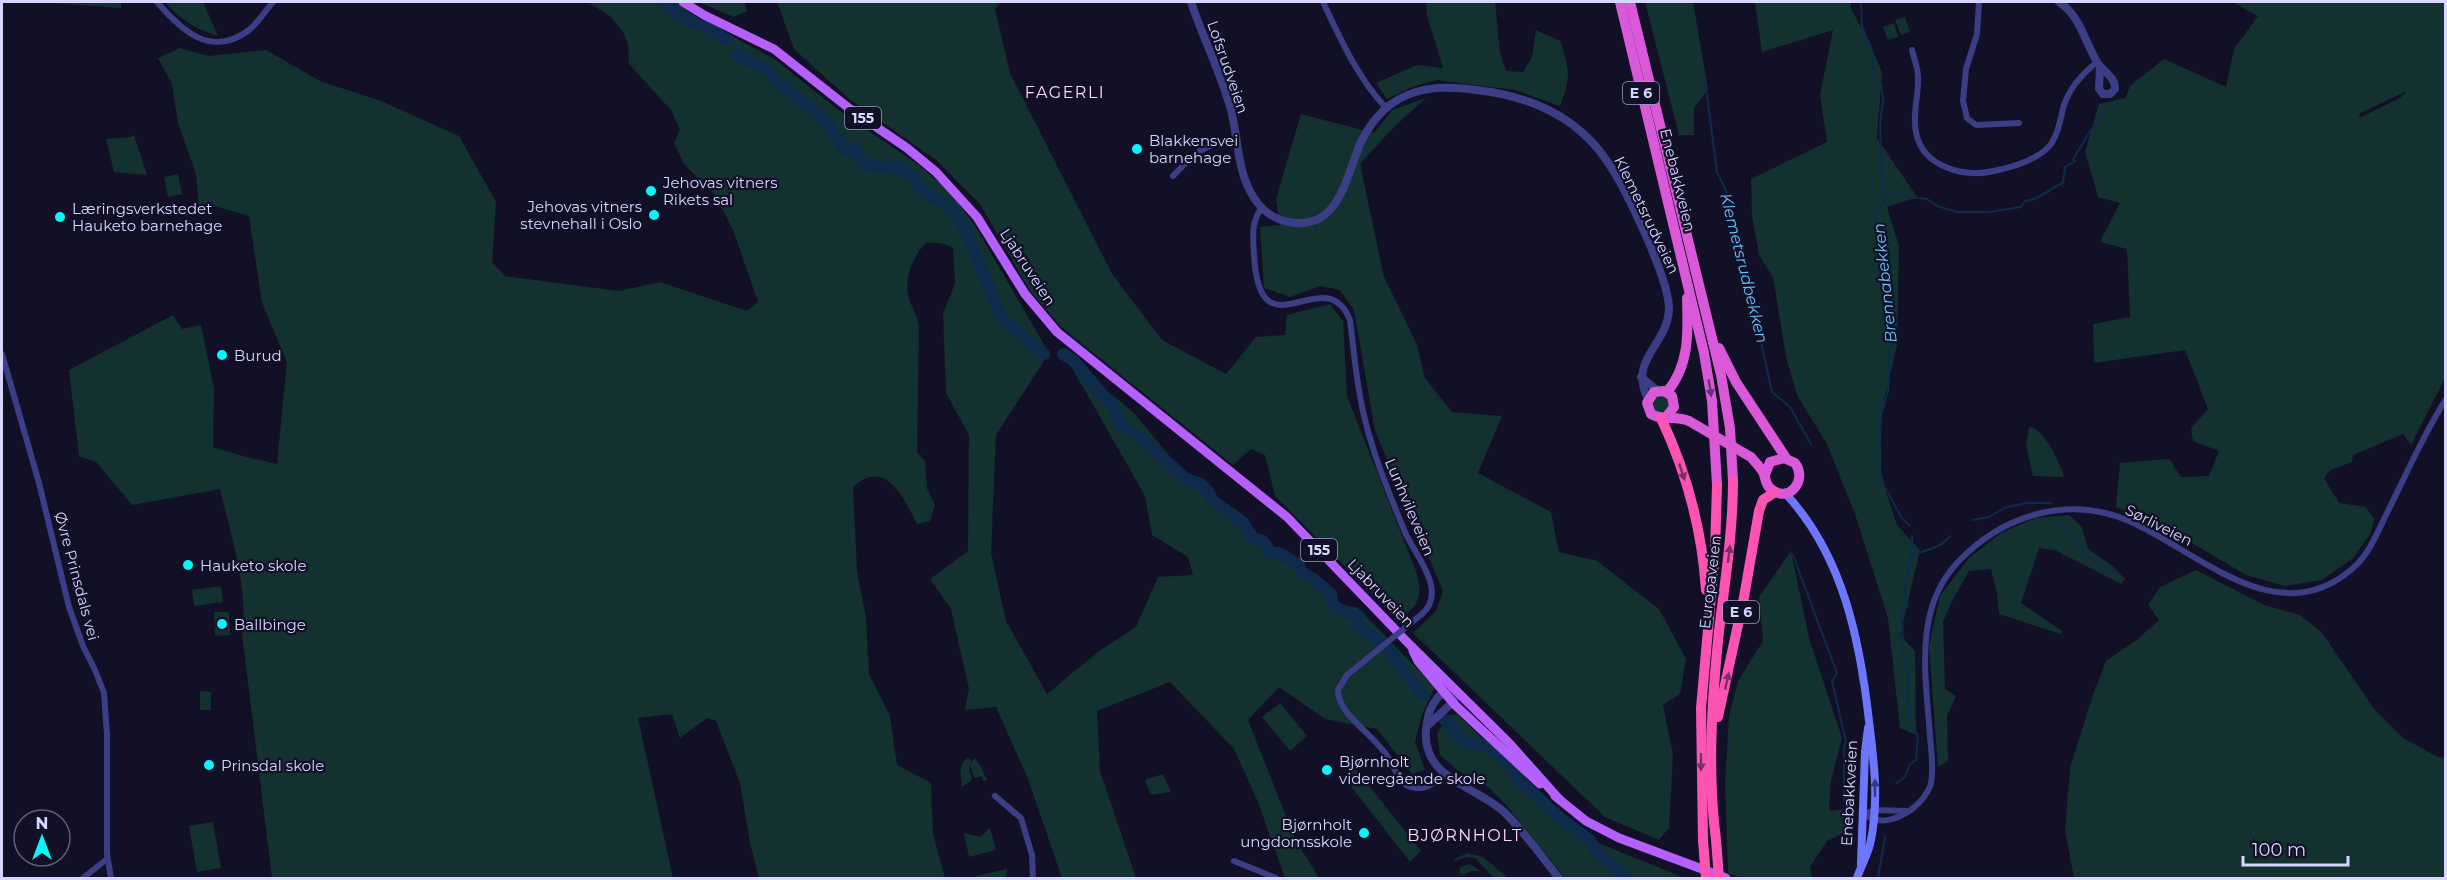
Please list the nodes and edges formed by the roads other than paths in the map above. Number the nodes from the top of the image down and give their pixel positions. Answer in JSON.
{"nodes":[{"id":1,"x":157,"y":2,"type":"edge"},
{"id":2,"x":273,"y":2,"type":"edge"},
{"id":3,"x":683,"y":2,"type":"edge"},
{"id":4,"x":1191,"y":2,"type":"edge"},
{"id":5,"x":1323,"y":2,"type":"edge"},
{"id":6,"x":1620,"y":2,"type":"edge"},
{"id":7,"x":1629,"y":2,"type":"edge"},
{"id":8,"x":1979,"y":2,"type":"edge"},
{"id":9,"x":2059,"y":2,"type":"edge"},
{"id":10,"x":1912,"y":50,"type":"dead end"},
{"id":11,"x":2098,"y":64,"type":"joint"},
{"id":12,"x":1386,"y":108,"type":"junction"},
{"id":13,"x":2019,"y":123,"type":"dead end"},
{"id":14,"x":1236,"y":140,"type":"junction"},
{"id":15,"x":1173,"y":176,"type":"dead end"},
{"id":16,"x":1261,"y":209,"type":"junction"},
{"id":17,"x":1687,"y":278,"type":"junction"},
{"id":18,"x":1705,"y":330,"type":"junction"},
{"id":19,"x":2,"y":354,"type":"edge"},
{"id":20,"x":3,"y":364,"type":"edge"},
{"id":21,"x":1641,"y":377,"type":"junction"},
{"id":22,"x":1662,"y":391,"type":"junction"},
{"id":23,"x":1648,"y":399,"type":"junction"},
{"id":24,"x":2445,"y":399,"type":"edge"},
{"id":25,"x":1675,"y":403,"type":"junction"},
{"id":26,"x":1664,"y":417,"type":"junction"},
{"id":27,"x":1688,"y":420,"type":"junction"},
{"id":28,"x":1750,"y":456,"type":"junction"},
{"id":29,"x":1786,"y":458,"type":"junction"},
{"id":30,"x":1772,"y":461,"type":"junction"},
{"id":31,"x":1765,"y":475,"type":"junction"},
{"id":32,"x":1797,"y":485,"type":"junction"},
{"id":33,"x":1780,"y":492,"type":"junction"},
{"id":34,"x":1800,"y":507,"type":"junction"},
{"id":35,"x":1709,"y":622,"type":"junction"},
{"id":36,"x":1410,"y":646,"type":"junction"},
{"id":37,"x":1457,"y":691,"type":"junction"},
{"id":38,"x":1445,"y":694,"type":"junction"},
{"id":39,"x":1453,"y":702,"type":"junction"},
{"id":40,"x":1869,"y":723,"type":"junction"},
{"id":41,"x":1427,"y":726,"type":"junction"},
{"id":42,"x":1712,"y":737,"type":"junction"},
{"id":43,"x":1443,"y":774,"type":"junction"},
{"id":44,"x":995,"y":796,"type":"dead end"},
{"id":45,"x":1559,"y":799,"type":"junction"},
{"id":46,"x":1875,"y":810,"type":"junction"},
{"id":47,"x":1908,"y":811,"type":"junction"},
{"id":48,"x":1864,"y":814,"type":"junction"},
{"id":49,"x":1874,"y":820,"type":"junction"},
{"id":50,"x":107,"y":859,"type":"junction"},
{"id":51,"x":1234,"y":861,"type":"dead end"},
{"id":52,"x":1861,"y":865,"type":"junction"},
{"id":53,"x":83,"y":879,"type":"edge"},
{"id":54,"x":111,"y":879,"type":"edge"},
{"id":55,"x":1033,"y":879,"type":"edge"},
{"id":56,"x":1276,"y":879,"type":"edge"},
{"id":57,"x":1559,"y":879,"type":"edge"},
{"id":58,"x":1706,"y":879,"type":"edge"},
{"id":59,"x":1719,"y":879,"type":"edge"},
{"id":60,"x":1726,"y":879,"type":"edge"},
{"id":61,"x":1857,"y":879,"type":"edge"}],
"edges":[{"from":1,"to":2,"type":"street"},
{"from":3,"to":36,"type":"main road","name":"Ljabruveien","number":"155"},
{"from":4,"to":14,"type":"street","name":"Lofsrudveien"},
{"from":5,"to":12,"type":"street"},
{"from":6,"to":17,"type":"highway","name":"Enebakkveien","number":"E 6"},
{"from":7,"to":18,"type":"highway","name":"Enebakkveien","number":"E 6"},
{"from":8,"to":13,"type":"street"},
{"from":9,"to":11,"type":"street"},
{"from":10,"to":11,"type":"street"},
{"from":12,"to":16,"type":"street","name":"Klemetsrudveien"},
{"from":12,"to":21,"type":"street","name":"Klemetsrudveien"},
{"from":14,"to":15,"type":"street"},
{"from":14,"to":16,"type":"street","name":"Lofsrudveien"},
{"from":16,"to":43,"type":"street","name":"Lunhvileveien","bridge":true},
{"from":17,"to":18,"type":"highway","name":"Enebakkveien","number":"E 6"},
{"from":17,"to":22,"type":"highway","number":"E 6"},
{"from":18,"to":29,"type":"highway","number":"E 6"},
{"from":18,"to":35,"type":"highway","name":"Europaveien","number":"E 6","one_way":true},
{"from":42,"to":18,"type":"highway","name":"Europaveien","number":"E 6","one_way":true},
{"from":19,"to":20,"type":"street","name":"Øvre Prinsdals vei"},
{"from":20,"to":50,"type":"street","name":"Øvre Prinsdals vei"},
{"from":21,"to":22,"type":"street"},
{"from":21,"to":23,"type":"street"},
{"from":22,"to":23,"type":"highway","number":"E 6"},
{"from":22,"to":25,"type":"highway"},
{"from":23,"to":26,"type":"highway","number":"E 6"},
{"from":24,"to":47,"type":"street","name":"Sørliveien"},
{"from":25,"to":26,"type":"highway"},
{"from":25,"to":27,"type":"highway"},
{"from":26,"to":27,"type":"highway"},
{"from":26,"to":35,"type":"highway","number":"E 6","one_way":true},
{"from":27,"to":28,"type":"highway","bridge":true},
{"from":28,"to":30,"type":"highway"},
{"from":28,"to":31,"type":"highway"},
{"from":29,"to":30,"type":"highway"},
{"from":29,"to":32,"type":"highway","number":"E 6"},
{"from":30,"to":31,"type":"highway"},
{"from":31,"to":33,"type":"highway"},
{"from":32,"to":33,"type":"highway","number":"E 6"},
{"from":32,"to":34,"type":"main road","name":"Enebakkveien"},
{"from":33,"to":34,"type":"main road","name":"Enebakkveien"},
{"from":42,"to":33,"type":"highway","number":"E 6","one_way":true},
{"from":34,"to":40,"type":"main road","name":"Enebakkveien"},
{"from":35,"to":58,"type":"highway","name":"Europaveien","number":"E 6","one_way":true,"bridge":true},
{"from":36,"to":37,"type":"main road","name":"Ljabruveien","number":"155"},
{"from":36,"to":38,"type":"main road","name":"Ljabruveien","number":"155"},
{"from":37,"to":38,"type":"street"},
{"from":37,"to":39,"type":"street"},
{"from":37,"to":45,"type":"main road","name":"Ljabruveien","number":"155"},
{"from":38,"to":39,"type":"main road","name":"Ljabruveien","number":"155"},
{"from":38,"to":41,"type":"street"},
{"from":39,"to":41,"type":"street"},
{"from":39,"to":45,"type":"main road","name":"Ljabruveien","number":"155"},
{"from":46,"to":40,"type":"main road","name":"Enebakkveien","one_way":true},
{"from":40,"to":48,"type":"main road","name":"Enebakkveien"},
{"from":41,"to":43,"type":"street"},
{"from":42,"to":59,"type":"highway","name":"Europaveien","number":"E 6","bridge":true},
{"from":43,"to":57,"type":"street"},
{"from":44,"to":55,"type":"street"},
{"from":45,"to":60,"type":"main road","name":"Ljabruveien","number":"155"},
{"from":46,"to":47,"type":"street"},
{"from":46,"to":48,"type":"street"},
{"from":46,"to":49,"type":"main road","name":"Enebakkveien"},
{"from":47,"to":49,"type":"street","name":"Sørliveien"},
{"from":48,"to":49,"type":"street"},
{"from":48,"to":52,"type":"main road","name":"Enebakkveien"},
{"from":49,"to":52,"type":"main road","name":"Enebakkveien"},
{"from":50,"to":53,"type":"street"},
{"from":50,"to":54,"type":"street","name":"Øvre Prinsdals vei"},
{"from":51,"to":56,"type":"street"},
{"from":52,"to":61,"type":"main road","name":"Enebakkveien"}]}
